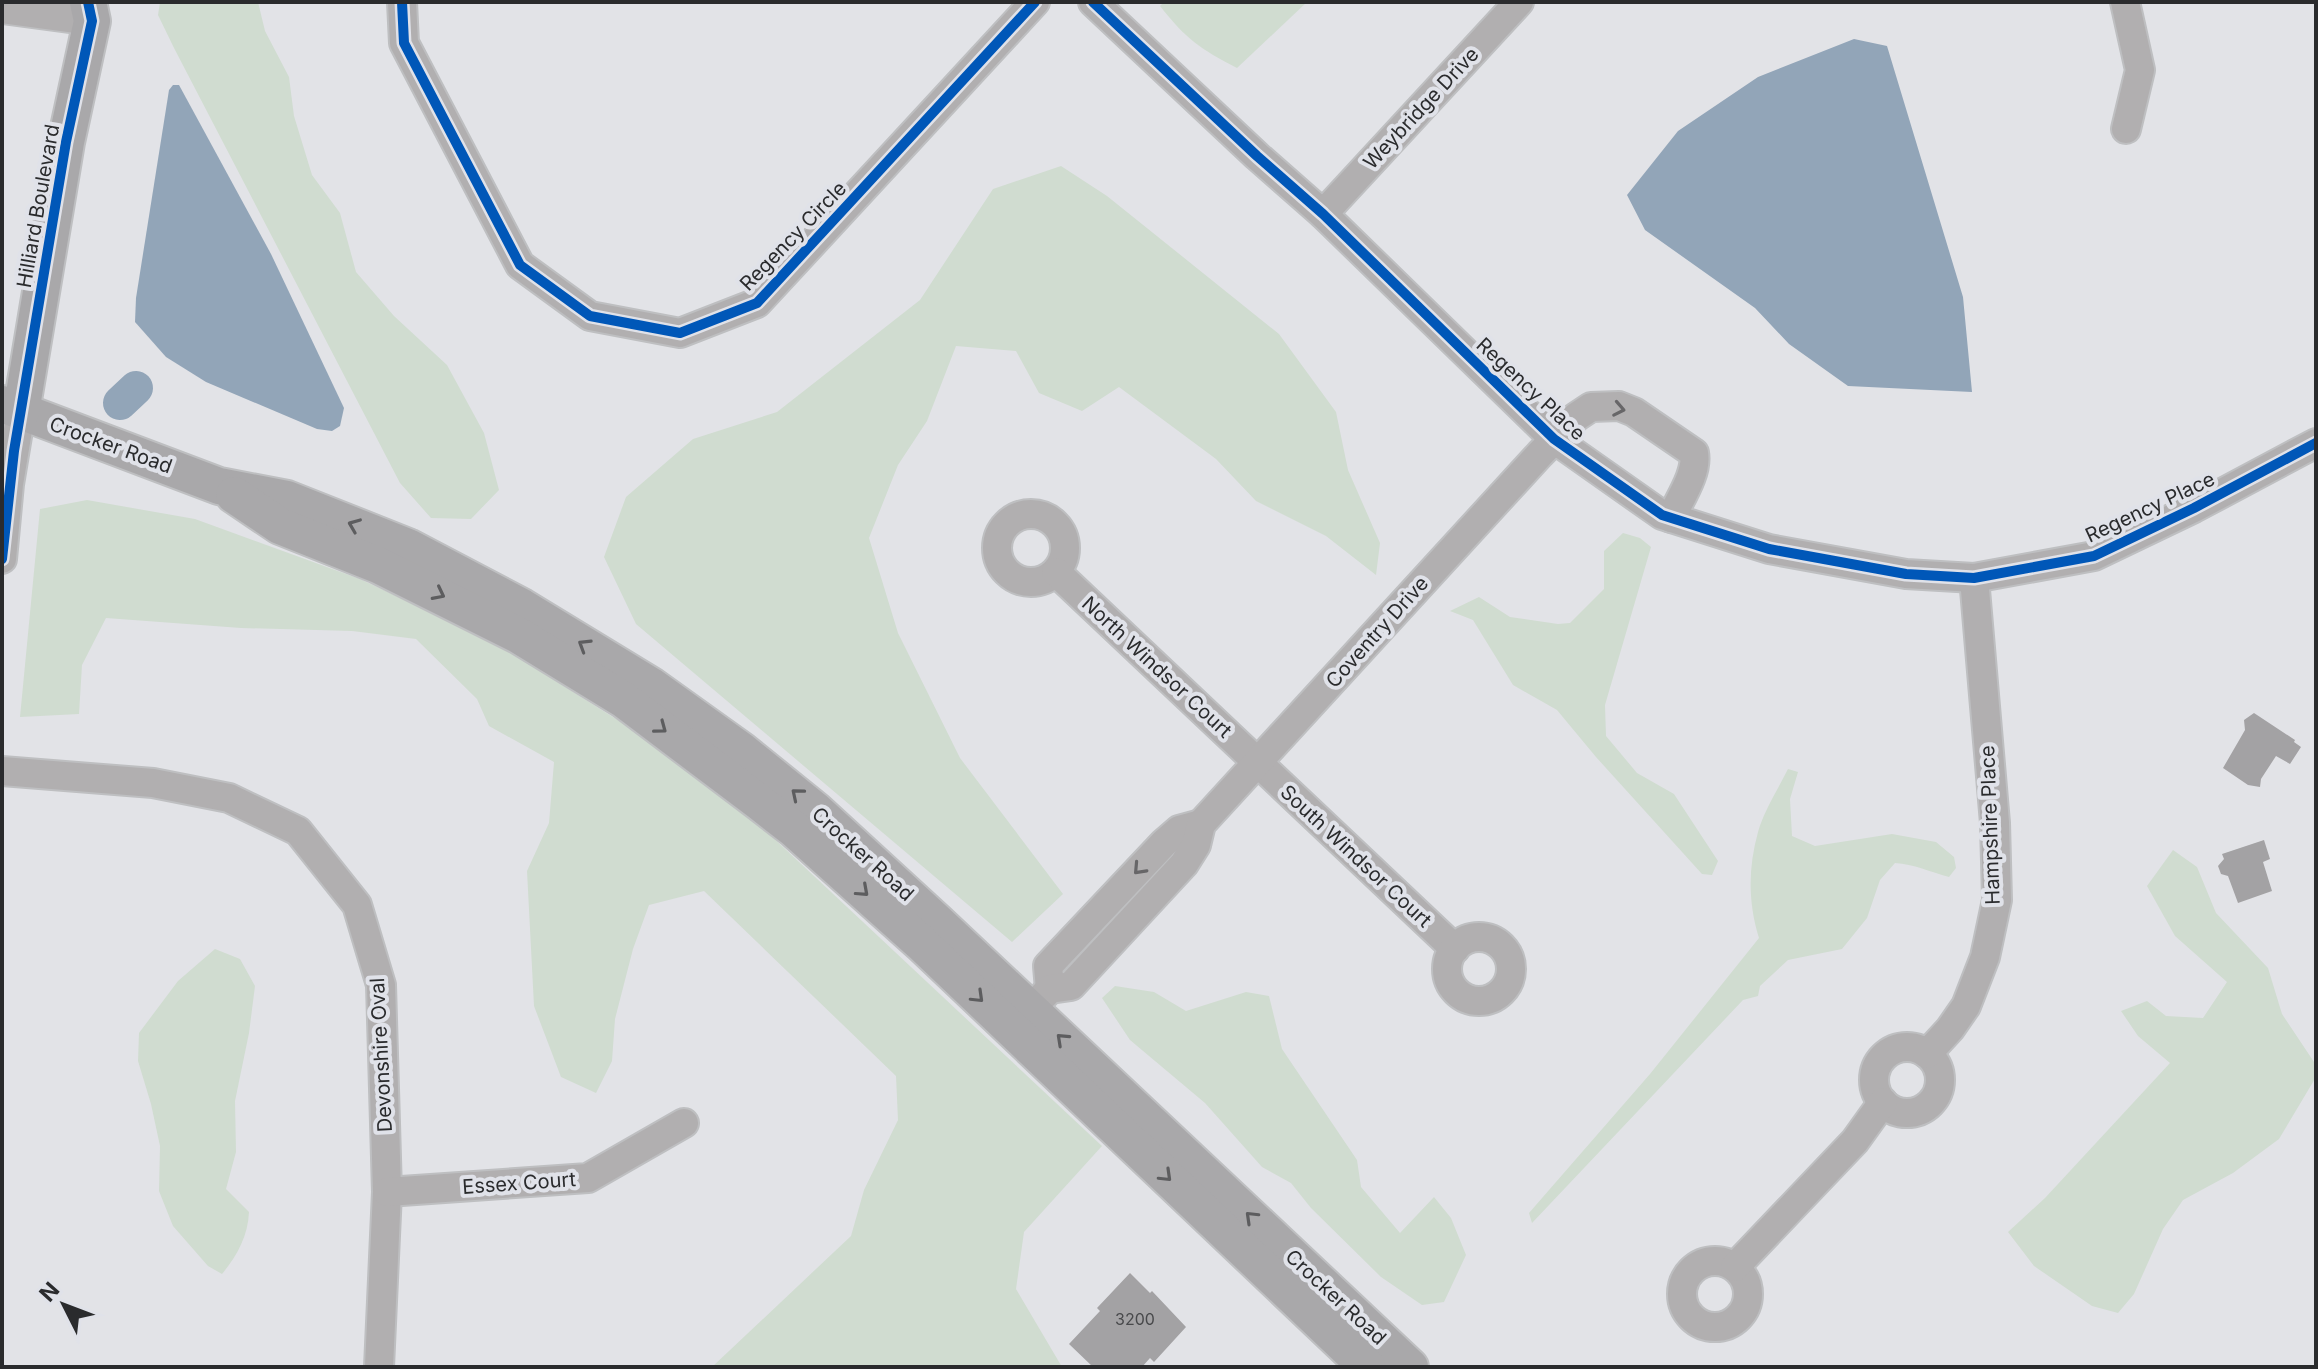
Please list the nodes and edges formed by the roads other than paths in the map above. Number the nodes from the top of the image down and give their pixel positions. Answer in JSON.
{"nodes":[{"id":1,"x":402,"y":2,"type":"edge"},
{"id":2,"x":1035,"y":2,"type":"edge"},
{"id":3,"x":1093,"y":2,"type":"edge"},
{"id":4,"x":1519,"y":2,"type":"edge"},
{"id":5,"x":2125,"y":2,"type":"edge"},
{"id":6,"x":96,"y":8,"type":"edge"},
{"id":7,"x":2,"y":9,"type":"edge"},
{"id":8,"x":2126,"y":129,"type":"dead end"},
{"id":9,"x":1323,"y":214,"type":"junction"},
{"id":10,"x":11,"y":408,"type":"edge"},
{"id":11,"x":1554,"y":439,"type":"junction"},
{"id":12,"x":2316,"y":443,"type":"edge"},
{"id":13,"x":219,"y":486,"type":"junction"},
{"id":14,"x":1671,"y":518,"type":"junction"},
{"id":15,"x":2,"y":559,"type":"edge"},
{"id":16,"x":1056,"y":572,"type":"dead end"},
{"id":17,"x":1974,"y":578,"type":"junction"},
{"id":18,"x":1258,"y":763,"type":"junction"},
{"id":19,"x":2,"y":771,"type":"edge"},
{"id":20,"x":1455,"y":949,"type":"dead end"},
{"id":21,"x":1030,"y":1008,"type":"junction"},
{"id":22,"x":1927,"y":1054,"type":"junction"},
{"id":23,"x":1883,"y":1102,"type":"junction"},
{"id":24,"x":684,"y":1123,"type":"dead end"},
{"id":25,"x":387,"y":1192,"type":"junction"},
{"id":26,"x":1735,"y":1267,"type":"dead end"},
{"id":27,"x":379,"y":1367,"type":"edge"},
{"id":28,"x":1367,"y":1367,"type":"edge"},
{"id":29,"x":1410,"y":1367,"type":"edge"}],
"edges":[{"from":1,"to":2,"type":"street","name":"Regency Circle"},
{"from":3,"to":9,"type":"street","name":"Regency Place"},
{"from":4,"to":9,"type":"street","name":"Weybridge Drive"},
{"from":5,"to":8,"type":"street"},
{"from":6,"to":7,"type":"street"},
{"from":6,"to":10,"type":"main road","name":"Hilliard Boulevard"},
{"from":9,"to":11,"type":"street","name":"Regency Place"},
{"from":10,"to":13,"type":"main road","name":"Crocker Road"},
{"from":10,"to":15,"type":"street","name":"Hilliard Boulevard"},
{"from":11,"to":14,"type":"street","name":"Regency Place"},
{"from":11,"to":14,"type":"street","name":"Coventry Drive","one_way":true},
{"from":11,"to":18,"type":"street","name":"Coventry Drive"},
{"from":12,"to":17,"type":"street","name":"Regency Place"},
{"from":13,"to":21,"type":"main road","name":"Crocker Road","one_way":true},
{"from":21,"to":13,"type":"main road","name":"Crocker Road","one_way":true},
{"from":14,"to":17,"type":"street","name":"Regency Place"},
{"from":16,"to":18,"type":"street","name":"North Windsor Court"},
{"from":17,"to":22,"type":"street","name":"Hampshire Place"},
{"from":18,"to":20,"type":"street","name":"South Windsor Court"},
{"from":18,"to":21,"type":"street","name":"Coventry Drive"},
{"from":19,"to":25,"type":"street","name":"Devonshire Oval"},
{"from":21,"to":28,"type":"main road","name":"Crocker Road","one_way":true},
{"from":29,"to":21,"type":"main road","name":"Crocker Road","one_way":true},
{"from":22,"to":23,"type":"street"},
{"from":22,"to":23,"type":"street"},
{"from":23,"to":26,"type":"street"},
{"from":24,"to":25,"type":"street","name":"Essex Court"},
{"from":25,"to":27,"type":"street","name":"Devonshire Oval"}]}
